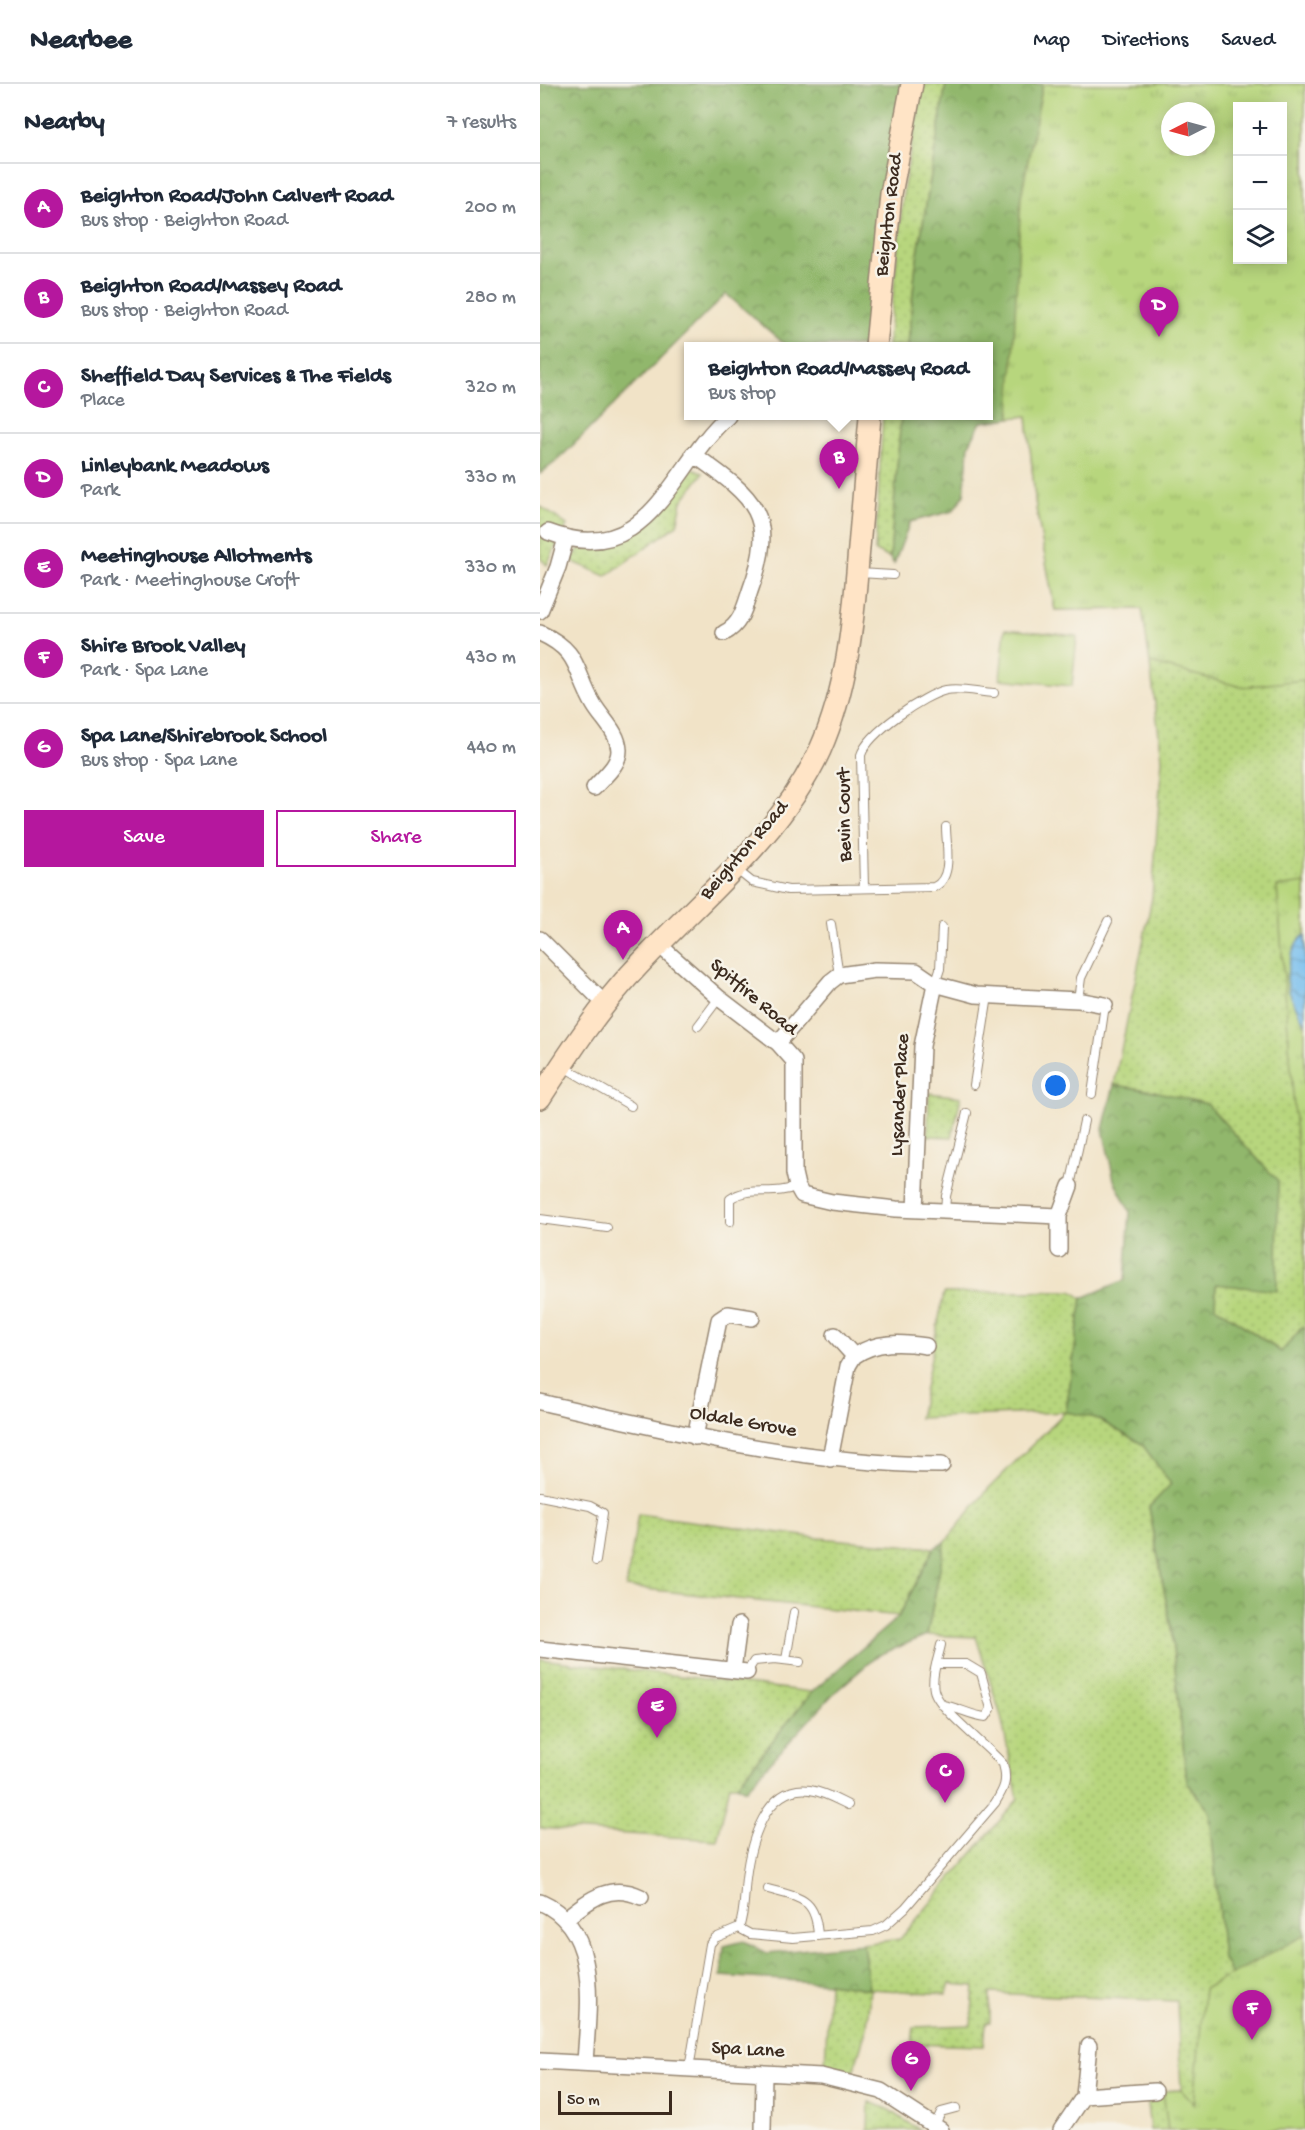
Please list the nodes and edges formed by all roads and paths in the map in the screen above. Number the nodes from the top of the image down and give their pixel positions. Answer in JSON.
{"nodes":[{"id":1,"x":912,"y":84,"type":"edge"},
{"id":2,"x":876,"y":342,"type":"edge"},
{"id":3,"x":724,"y":420,"type":"edge"},
{"id":4,"x":870,"y":420,"type":"edge"},
{"id":5,"x":693,"y":454,"type":"junction"},
{"id":6,"x":548,"y":532,"type":"dead end"},
{"id":7,"x":566,"y":538,"type":"junction"},
{"id":8,"x":857,"y":573,"type":"junction"},
{"id":9,"x":893,"y":575,"type":"dead end"},
{"id":10,"x":540,"y":611,"type":"edge"},
{"id":11,"x":540,"y":633,"type":"edge"},
{"id":12,"x":724,"y":633,"type":"dead end"},
{"id":13,"x":994,"y":693,"type":"dead end"},
{"id":14,"x":594,"y":788,"type":"dead end"},
{"id":15,"x":946,"y":827,"type":"dead end"},
{"id":16,"x":734,"y":867,"type":"junction"},
{"id":17,"x":864,"y":888,"type":"junction"},
{"id":18,"x":1108,"y":921,"type":"dead end"},
{"id":19,"x":831,"y":924,"type":"dead end"},
{"id":20,"x":942,"y":927,"type":"dead end"},
{"id":21,"x":540,"y":939,"type":"edge"},
{"id":22,"x":658,"y":945,"type":"junction"},
{"id":23,"x":839,"y":975,"type":"junction"},
{"id":24,"x":936,"y":984,"type":"junction"},
{"id":25,"x":988,"y":996,"type":"junction"},
{"id":26,"x":719,"y":998,"type":"junction"},
{"id":27,"x":1078,"y":1000,"type":"junction"},
{"id":28,"x":605,"y":1004,"type":"junction"},
{"id":29,"x":1105,"y":1005,"type":"joint"},
{"id":30,"x":698,"y":1026,"type":"dead end"},
{"id":31,"x":778,"y":1043,"type":"junction"},
{"id":32,"x":561,"y":1065,"type":"junction"},
{"id":33,"x":974,"y":1085,"type":"dead end"},
{"id":34,"x":1092,"y":1094,"type":"dead end"},
{"id":35,"x":540,"y":1098,"type":"edge"},
{"id":36,"x":632,"y":1106,"type":"dead end"},
{"id":37,"x":967,"y":1113,"type":"dead end"},
{"id":38,"x":1084,"y":1121,"type":"dead end"},
{"id":39,"x":797,"y":1186,"type":"junction"},
{"id":40,"x":1070,"y":1186,"type":"joint"},
{"id":41,"x":915,"y":1210,"type":"junction"},
{"id":42,"x":945,"y":1212,"type":"junction"},
{"id":43,"x":1059,"y":1216,"type":"junction"},
{"id":44,"x":540,"y":1219,"type":"edge"},
{"id":45,"x":730,"y":1222,"type":"dead end"},
{"id":46,"x":607,"y":1228,"type":"dead end"},
{"id":47,"x":1059,"y":1250,"type":"dead end"},
{"id":48,"x":752,"y":1318,"type":"dead end"},
{"id":49,"x":835,"y":1335,"type":"dead end"},
{"id":50,"x":926,"y":1346,"type":"dead end"},
{"id":51,"x":854,"y":1356,"type":"junction"},
{"id":52,"x":540,"y":1402,"type":"edge"},
{"id":53,"x":695,"y":1437,"type":"junction"},
{"id":54,"x":830,"y":1459,"type":"junction"},
{"id":55,"x":942,"y":1465,"type":"dead end"},
{"id":56,"x":540,"y":1496,"type":"edge"},
{"id":57,"x":596,"y":1561,"type":"dead end"},
{"id":58,"x":794,"y":1612,"type":"dead end"},
{"id":59,"x":739,"y":1625,"type":"dead end"},
{"id":60,"x":941,"y":1645,"type":"dead end"},
{"id":61,"x":540,"y":1649,"type":"edge"},
{"id":62,"x":786,"y":1660,"type":"junction"},
{"id":63,"x":800,"y":1662,"type":"dead end"},
{"id":64,"x":936,"y":1664,"type":"junction"},
{"id":65,"x":740,"y":1671,"type":"junction"},
{"id":66,"x":942,"y":1705,"type":"junction"},
{"id":67,"x":848,"y":1805,"type":"dead end"},
{"id":68,"x":768,"y":1889,"type":"dead end"},
{"id":69,"x":641,"y":1897,"type":"dead end"},
{"id":70,"x":540,"y":1902,"type":"edge"},
{"id":71,"x":565,"y":1919,"type":"junction"},
{"id":72,"x":739,"y":1928,"type":"junction"},
{"id":73,"x":819,"y":1936,"type":"junction"},
{"id":74,"x":1089,"y":2046,"type":"dead end"},
{"id":75,"x":540,"y":2061,"type":"edge"},
{"id":76,"x":585,"y":2063,"type":"junction"},
{"id":77,"x":689,"y":2069,"type":"junction"},
{"id":78,"x":764,"y":2073,"type":"junction"},
{"id":79,"x":1155,"y":2091,"type":"dead end"},
{"id":80,"x":1084,"y":2096,"type":"junction"},
{"id":81,"x":956,"y":2108,"type":"dead end"},
{"id":82,"x":938,"y":2127,"type":"edge"},
{"id":83,"x":763,"y":2130,"type":"edge"},
{"id":84,"x":1061,"y":2130,"type":"edge"}],
"edges":[{"from":1,"to":2,"type":"street","name":"Beighton Road"},
{"from":3,"to":5,"type":"street"},
{"from":4,"to":8,"type":"street","name":"Beighton Road"},
{"from":5,"to":7,"type":"street"},
{"from":5,"to":12,"type":"street"},
{"from":6,"to":7,"type":"street"},
{"from":7,"to":10,"type":"street"},
{"from":8,"to":9,"type":"lane"},
{"from":8,"to":16,"type":"street","name":"Beighton Road"},
{"from":11,"to":14,"type":"street"},
{"from":13,"to":17,"type":"lane","name":"Bevin Court"},
{"from":15,"to":17,"type":"lane","name":"Bevin Court"},
{"from":16,"to":17,"type":"lane","name":"Bevin Court"},
{"from":16,"to":22,"type":"street","name":"Beighton Road"},
{"from":18,"to":27,"type":"lane"},
{"from":19,"to":23,"type":"lane"},
{"from":20,"to":24,"type":"lane"},
{"from":21,"to":28,"type":"street"},
{"from":22,"to":26,"type":"street","name":"Spitfire Road"},
{"from":22,"to":28,"type":"street","name":"Beighton Road"},
{"from":23,"to":24,"type":"street"},
{"from":23,"to":31,"type":"street"},
{"from":24,"to":25,"type":"street"},
{"from":24,"to":41,"type":"street","name":"Lysander Place"},
{"from":25,"to":27,"type":"street"},
{"from":25,"to":33,"type":"lane"},
{"from":26,"to":30,"type":"lane"},
{"from":26,"to":31,"type":"street","name":"Spitfire Road"},
{"from":27,"to":29,"type":"street"},
{"from":28,"to":32,"type":"street","name":"Beighton Road"},
{"from":29,"to":34,"type":"lane"},
{"from":31,"to":39,"type":"street","name":"Spitfire Road"},
{"from":32,"to":35,"type":"street","name":"Beighton Road"},
{"from":32,"to":36,"type":"lane"},
{"from":37,"to":42,"type":"lane"},
{"from":38,"to":40,"type":"lane"},
{"from":39,"to":41,"type":"street"},
{"from":39,"to":45,"type":"lane"},
{"from":40,"to":43,"type":"street"},
{"from":41,"to":42,"type":"street"},
{"from":42,"to":43,"type":"street"},
{"from":43,"to":47,"type":"street"},
{"from":44,"to":46,"type":"lane"},
{"from":48,"to":53,"type":"street"},
{"from":49,"to":51,"type":"street"},
{"from":50,"to":51,"type":"street"},
{"from":51,"to":54,"type":"street"},
{"from":52,"to":53,"type":"street","name":"Oldale Grove"},
{"from":53,"to":54,"type":"street","name":"Oldale Grove"},
{"from":54,"to":55,"type":"street","name":"Oldale Grove"},
{"from":56,"to":57,"type":"lane"},
{"from":58,"to":62,"type":"lane"},
{"from":59,"to":65,"type":"street"},
{"from":60,"to":64,"type":"lane"},
{"from":61,"to":65,"type":"street"},
{"from":62,"to":63,"type":"lane"},
{"from":62,"to":65,"type":"lane"},
{"from":64,"to":66,"type":"lane"},
{"from":64,"to":66,"type":"lane"},
{"from":66,"to":73,"type":"lane"},
{"from":67,"to":72,"type":"lane"},
{"from":68,"to":73,"type":"lane"},
{"from":69,"to":71,"type":"street"},
{"from":70,"to":71,"type":"street"},
{"from":71,"to":76,"type":"street"},
{"from":72,"to":73,"type":"lane"},
{"from":72,"to":77,"type":"lane"},
{"from":74,"to":80,"type":"street"},
{"from":75,"to":76,"type":"street","name":"Spa Lane"},
{"from":76,"to":77,"type":"street","name":"Spa Lane"},
{"from":77,"to":78,"type":"street","name":"Spa Lane"},
{"from":78,"to":82,"type":"street","name":"Spa Lane"},
{"from":78,"to":83,"type":"street"},
{"from":79,"to":80,"type":"street"},
{"from":80,"to":84,"type":"street"},
{"from":81,"to":82,"type":"lane"}]}
